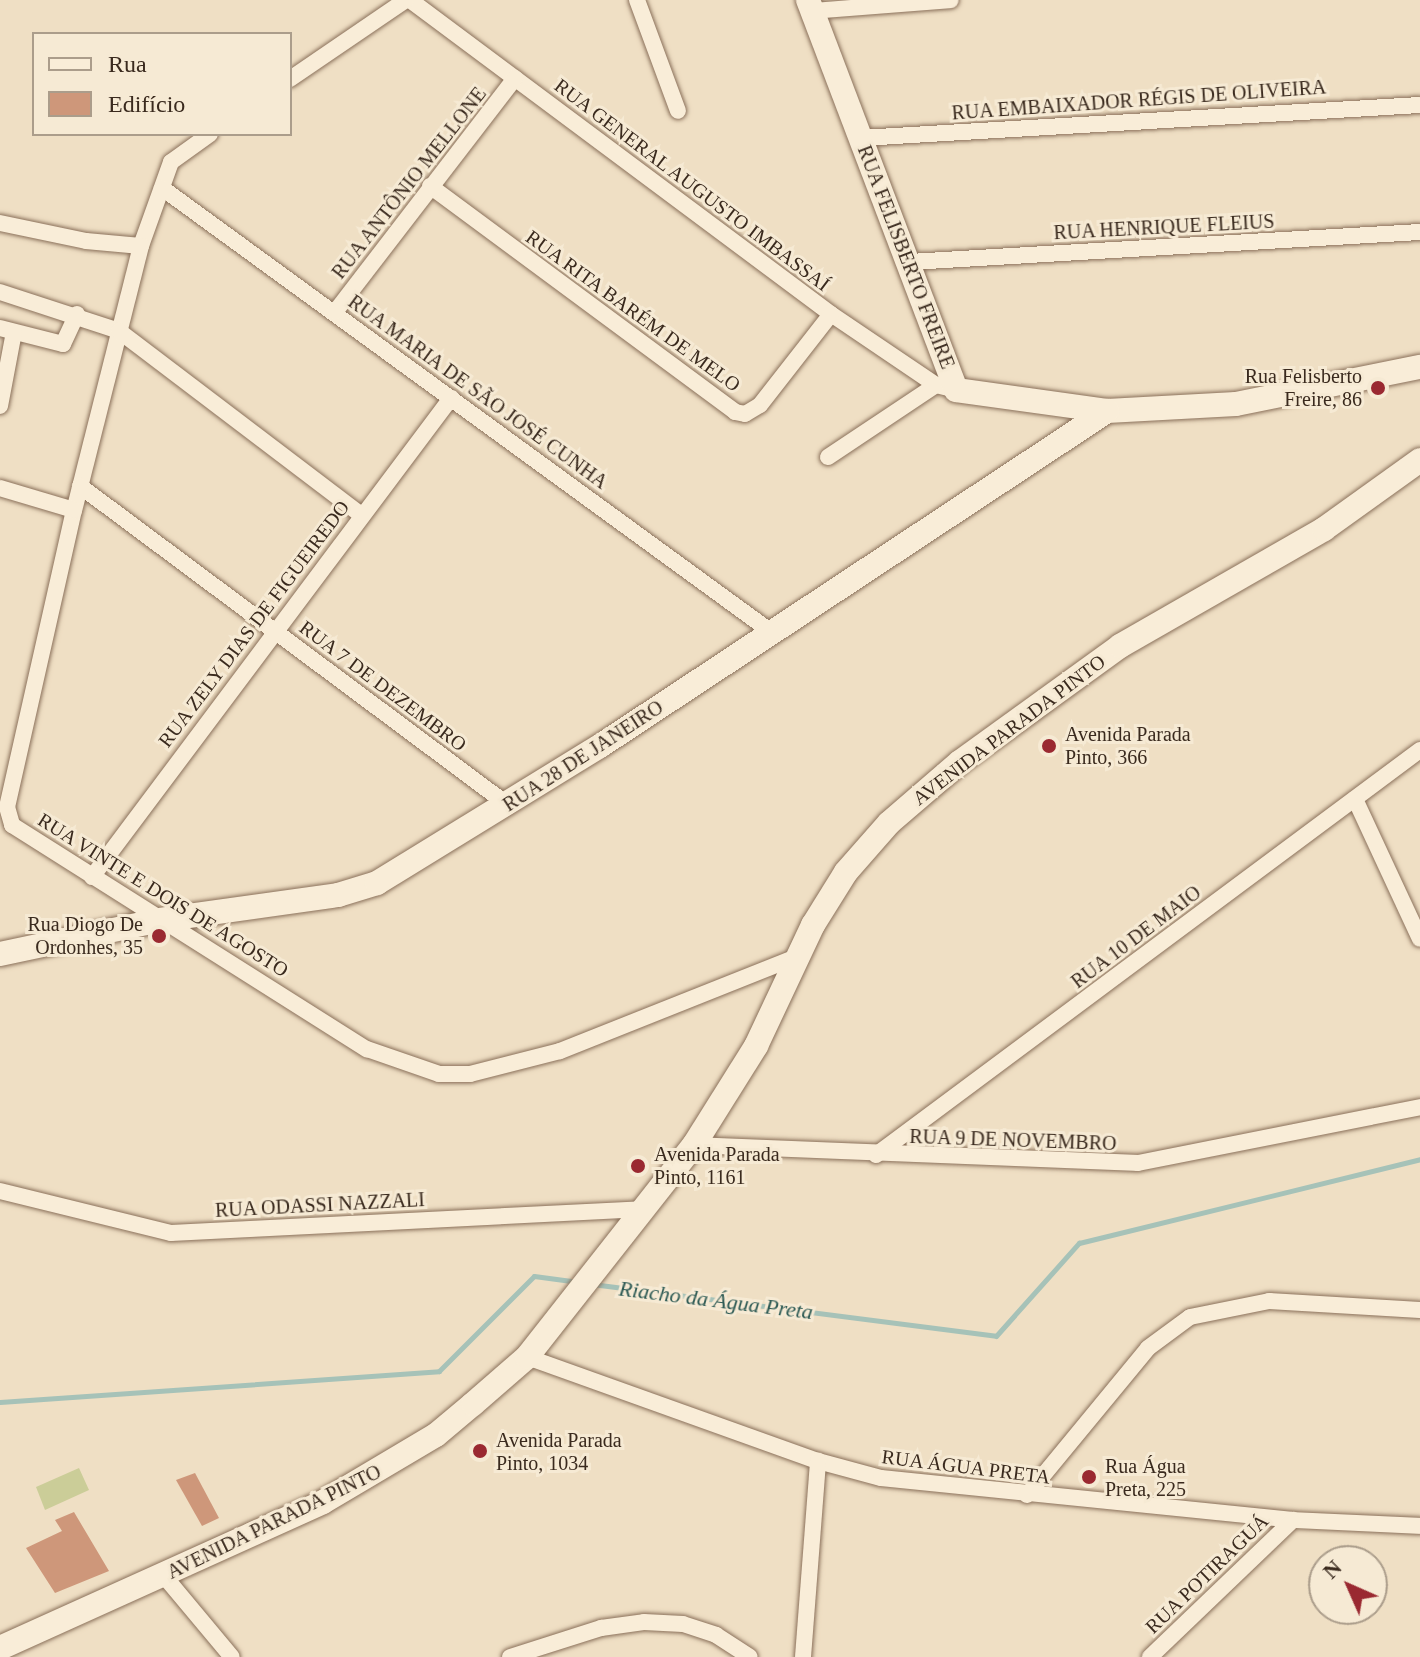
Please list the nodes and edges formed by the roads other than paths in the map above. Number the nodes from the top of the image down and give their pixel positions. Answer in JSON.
{"nodes":[{"id":1,"x":408,"y":0,"type":"edge"},
{"id":2,"x":637,"y":0,"type":"edge"},
{"id":3,"x":951,"y":0,"type":"edge"},
{"id":4,"x":810,"y":5,"type":"edge"},
{"id":5,"x":292,"y":78,"type":"edge"},
{"id":6,"x":515,"y":78,"type":"junction"},
{"id":7,"x":1420,"y":105,"type":"edge"},
{"id":8,"x":678,"y":111,"type":"dead end"},
{"id":9,"x":207,"y":136,"type":"edge"},
{"id":10,"x":861,"y":138,"type":"junction"},
{"id":11,"x":430,"y":186,"type":"junction"},
{"id":12,"x":162,"y":188,"type":"junction"},
{"id":13,"x":0,"y":223,"type":"edge"},
{"id":14,"x":1420,"y":232,"type":"edge"},
{"id":15,"x":141,"y":246,"type":"junction"},
{"id":16,"x":910,"y":262,"type":"junction"},
{"id":17,"x":0,"y":292,"type":"edge"},
{"id":18,"x":335,"y":312,"type":"junction"},
{"id":19,"x":77,"y":314,"type":"junction"},
{"id":20,"x":831,"y":314,"type":"junction"},
{"id":21,"x":7,"y":330,"type":"edge"},
{"id":22,"x":119,"y":331,"type":"junction"},
{"id":23,"x":1420,"y":367,"type":"edge"},
{"id":24,"x":946,"y":387,"type":"junction"},
{"id":25,"x":451,"y":398,"type":"junction"},
{"id":26,"x":0,"y":406,"type":"edge"},
{"id":27,"x":1107,"y":411,"type":"junction"},
{"id":28,"x":828,"y":457,"type":"dead end"},
{"id":29,"x":1420,"y":460,"type":"edge"},
{"id":30,"x":80,"y":486,"type":"junction"},
{"id":31,"x":0,"y":488,"type":"edge"},
{"id":32,"x":74,"y":510,"type":"junction"},
{"id":33,"x":360,"y":514,"type":"junction"},
{"id":34,"x":275,"y":630,"type":"junction"},
{"id":35,"x":770,"y":631,"type":"junction"},
{"id":36,"x":1420,"y":750,"type":"edge"},
{"id":37,"x":1355,"y":799,"type":"junction"},
{"id":38,"x":508,"y":805,"type":"junction"},
{"id":39,"x":92,"y":877,"type":"junction"},
{"id":40,"x":160,"y":920,"type":"junction"},
{"id":41,"x":1420,"y":939,"type":"edge"},
{"id":42,"x":0,"y":954,"type":"edge"},
{"id":43,"x":794,"y":958,"type":"junction"},
{"id":44,"x":1420,"y":1107,"type":"edge"},
{"id":45,"x":694,"y":1145,"type":"junction"},
{"id":46,"x":876,"y":1155,"type":"junction"},
{"id":47,"x":0,"y":1191,"type":"edge"},
{"id":48,"x":647,"y":1209,"type":"junction"},
{"id":49,"x":1420,"y":1310,"type":"edge"},
{"id":50,"x":527,"y":1357,"type":"junction"},
{"id":51,"x":818,"y":1461,"type":"junction"},
{"id":52,"x":1027,"y":1495,"type":"junction"},
{"id":53,"x":1293,"y":1520,"type":"junction"},
{"id":54,"x":1420,"y":1526,"type":"edge"},
{"id":55,"x":165,"y":1577,"type":"junction"},
{"id":56,"x":0,"y":1648,"type":"edge"},
{"id":57,"x":530,"y":1653,"type":"edge"},
{"id":58,"x":232,"y":1657,"type":"edge"},
{"id":59,"x":510,"y":1657,"type":"edge"},
{"id":60,"x":750,"y":1657,"type":"edge"},
{"id":61,"x":803,"y":1657,"type":"edge"},
{"id":62,"x":1150,"y":1657,"type":"edge"}],
"edges":[{"from":1,"to":5,"type":"street"},
{"from":1,"to":6,"type":"street","name":"RUA GENERAL AUGUSTO IMBASSAÍ"},
{"from":2,"to":8,"type":"street"},
{"from":3,"to":4,"type":"street"},
{"from":4,"to":10,"type":"street","name":"RUA FELISBERTO FREIRE"},
{"from":6,"to":11,"type":"street","name":"RUA ANTÔNIO MELLONE"},
{"from":6,"to":20,"type":"street","name":"RUA GENERAL AUGUSTO IMBASSAÍ"},
{"from":7,"to":10,"type":"street","name":"RUA EMBAIXADOR RÉGIS DE OLIVEIRA"},
{"from":9,"to":12,"type":"street","name":"RUA VINTE E DOIS DE AGOSTO"},
{"from":10,"to":16,"type":"street","name":"RUA FELISBERTO FREIRE"},
{"from":11,"to":18,"type":"street","name":"RUA ANTÔNIO MELLONE"},
{"from":11,"to":20,"type":"street","name":"RUA RITA BARÉM DE MELO"},
{"from":12,"to":15,"type":"street","name":"RUA VINTE E DOIS DE AGOSTO"},
{"from":12,"to":18,"type":"street","name":"RUA MARIA DE SÃO JOSÉ CUNHA"},
{"from":13,"to":15,"type":"street"},
{"from":14,"to":16,"type":"street","name":"RUA HENRIQUE FLEIUS"},
{"from":15,"to":22,"type":"street","name":"RUA VINTE E DOIS DE AGOSTO"},
{"from":16,"to":24,"type":"street","name":"RUA FELISBERTO FREIRE"},
{"from":17,"to":19,"type":"street"},
{"from":18,"to":25,"type":"street","name":"RUA MARIA DE SÃO JOSÉ CUNHA"},
{"from":19,"to":21,"type":"street"},
{"from":19,"to":22,"type":"street"},
{"from":20,"to":24,"type":"street","name":"RUA GENERAL AUGUSTO IMBASSAÍ"},
{"from":21,"to":26,"type":"street"},
{"from":22,"to":30,"type":"street","name":"RUA VINTE E DOIS DE AGOSTO"},
{"from":22,"to":33,"type":"street"},
{"from":23,"to":27,"type":"street","name":"RUA FELISBERTO FREIRE"},
{"from":24,"to":27,"type":"street","name":"RUA FELISBERTO FREIRE"},
{"from":24,"to":28,"type":"street"},
{"from":25,"to":33,"type":"street","name":"RUA ZELY DIAS DE FIGUEIREDO"},
{"from":25,"to":35,"type":"street","name":"RUA MARIA DE SÃO JOSÉ CUNHA"},
{"from":27,"to":35,"type":"street","name":"RUA 28 DE JANEIRO"},
{"from":29,"to":43,"type":"street","name":"AVENIDA PARADA PINTO"},
{"from":30,"to":32,"type":"street","name":"RUA VINTE E DOIS DE AGOSTO"},
{"from":30,"to":34,"type":"street","name":"RUA 7 DE DEZEMBRO"},
{"from":31,"to":32,"type":"street"},
{"from":32,"to":39,"type":"street","name":"RUA VINTE E DOIS DE AGOSTO"},
{"from":33,"to":34,"type":"street","name":"RUA ZELY DIAS DE FIGUEIREDO"},
{"from":34,"to":38,"type":"street","name":"RUA 7 DE DEZEMBRO"},
{"from":34,"to":39,"type":"street","name":"RUA ZELY DIAS DE FIGUEIREDO"},
{"from":35,"to":38,"type":"street","name":"RUA 28 DE JANEIRO"},
{"from":36,"to":37,"type":"street","name":"RUA 10 DE MAIO"},
{"from":37,"to":41,"type":"street"},
{"from":37,"to":46,"type":"street","name":"RUA 10 DE MAIO"},
{"from":38,"to":40,"type":"street","name":"RUA 28 DE JANEIRO"},
{"from":39,"to":40,"type":"street","name":"RUA VINTE E DOIS DE AGOSTO"},
{"from":40,"to":42,"type":"street","name":"RUA 28 DE JANEIRO"},
{"from":40,"to":43,"type":"street","name":"RUA VINTE E DOIS DE AGOSTO"},
{"from":43,"to":45,"type":"street","name":"AVENIDA PARADA PINTO"},
{"from":44,"to":46,"type":"street","name":"RUA 9 DE NOVEMBRO"},
{"from":45,"to":46,"type":"street","name":"RUA 9 DE NOVEMBRO"},
{"from":45,"to":48,"type":"street","name":"AVENIDA PARADA PINTO"},
{"from":47,"to":48,"type":"street","name":"RUA ODASSI NAZZALI"},
{"from":48,"to":50,"type":"street","name":"AVENIDA PARADA PINTO"},
{"from":49,"to":52,"type":"street"},
{"from":50,"to":51,"type":"street","name":"RUA ÁGUA PRETA"},
{"from":50,"to":55,"type":"street","name":"AVENIDA PARADA PINTO"},
{"from":51,"to":52,"type":"street","name":"RUA ÁGUA PRETA"},
{"from":51,"to":61,"type":"street"},
{"from":52,"to":53,"type":"street","name":"RUA ÁGUA PRETA"},
{"from":53,"to":54,"type":"street","name":"RUA ÁGUA PRETA"},
{"from":53,"to":62,"type":"street","name":"RUA POTIRAGUÁ"},
{"from":55,"to":56,"type":"street","name":"AVENIDA PARADA PINTO"},
{"from":55,"to":58,"type":"street"},
{"from":57,"to":59,"type":"street"},
{"from":57,"to":60,"type":"street"}]}
